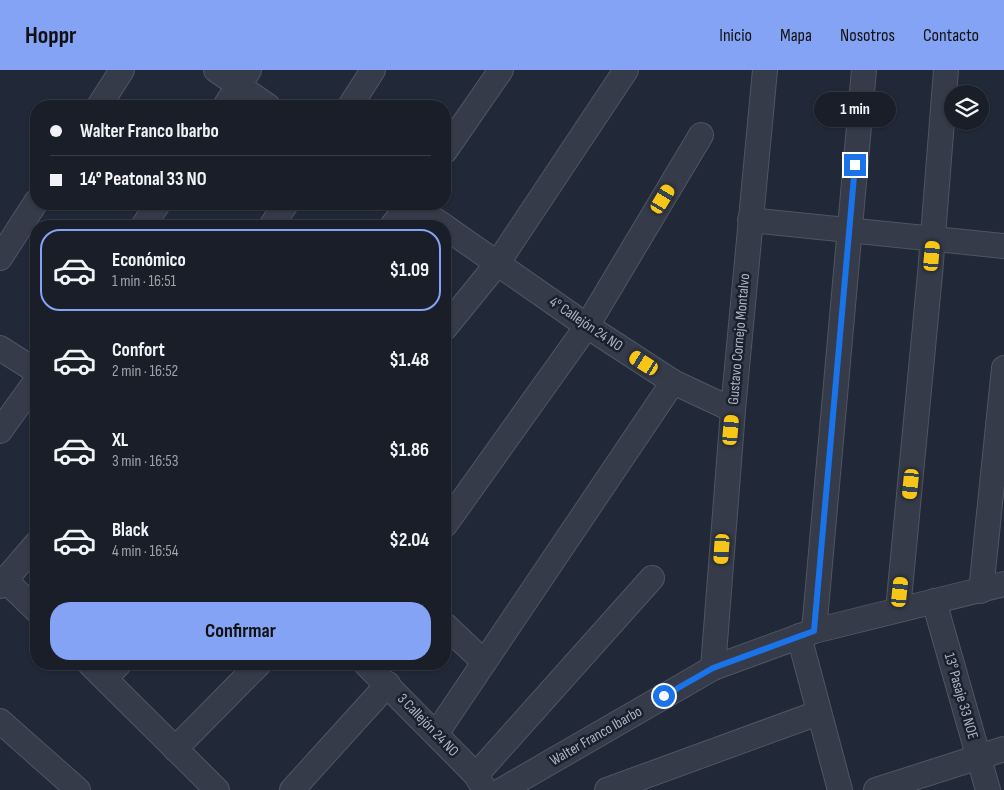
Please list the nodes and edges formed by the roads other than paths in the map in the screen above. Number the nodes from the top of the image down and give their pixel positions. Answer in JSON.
{"nodes":[{"id":1,"x":122,"y":70,"type":"edge"},
{"id":2,"x":216,"y":70,"type":"edge"},
{"id":3,"x":373,"y":70,"type":"edge"},
{"id":4,"x":501,"y":70,"type":"edge"},
{"id":5,"x":626,"y":70,"type":"edge"},
{"id":6,"x":765,"y":70,"type":"edge"},
{"id":7,"x":864,"y":70,"type":"edge"},
{"id":8,"x":946,"y":70,"type":"edge"},
{"id":9,"x":244,"y":78,"type":"edge"},
{"id":10,"x":103,"y":100,"type":"edge"},
{"id":11,"x":229,"y":100,"type":"edge"},
{"id":12,"x":263,"y":100,"type":"edge"},
{"id":13,"x":354,"y":100,"type":"edge"},
{"id":14,"x":701,"y":136,"type":"dead end"},
{"id":15,"x":451,"y":143,"type":"edge"},
{"id":16,"x":31,"y":210,"type":"edge"},
{"id":17,"x":405,"y":210,"type":"edge"},
{"id":18,"x":419,"y":210,"type":"edge"},
{"id":19,"x":397,"y":220,"type":"edge"},
{"id":20,"x":434,"y":220,"type":"edge"},
{"id":21,"x":750,"y":220,"type":"junction"},
{"id":22,"x":850,"y":230,"type":"junction"},
{"id":23,"x":451,"y":232,"type":"edge"},
{"id":24,"x":934,"y":238,"type":"junction"},
{"id":25,"x":1004,"y":246,"type":"edge"},
{"id":26,"x":0,"y":258,"type":"edge"},
{"id":27,"x":497,"y":264,"type":"junction"},
{"id":28,"x":451,"y":321,"type":"edge"},
{"id":29,"x":587,"y":326,"type":"junction"},
{"id":30,"x":0,"y":348,"type":"edge"},
{"id":31,"x":30,"y":367,"type":"edge"},
{"id":32,"x":1004,"y":368,"type":"edge"},
{"id":33,"x":673,"y":382,"type":"junction"},
{"id":34,"x":30,"y":389,"type":"edge"},
{"id":35,"x":733,"y":410,"type":"junction"},
{"id":36,"x":0,"y":431,"type":"edge"},
{"id":37,"x":451,"y":517,"type":"edge"},
{"id":38,"x":30,"y":551,"type":"edge"},
{"id":39,"x":652,"y":578,"type":"dead end"},
{"id":40,"x":3,"y":583,"type":"edge"},
{"id":41,"x":1004,"y":584,"type":"edge"},
{"id":42,"x":981,"y":591,"type":"junction"},
{"id":43,"x":30,"y":602,"type":"edge"},
{"id":44,"x":934,"y":602,"type":"junction"},
{"id":45,"x":898,"y":610,"type":"junction"},
{"id":46,"x":451,"y":631,"type":"edge"},
{"id":47,"x":806,"y":634,"type":"junction"},
{"id":48,"x":484,"y":662,"type":"junction"},
{"id":49,"x":713,"y":668,"type":"junction"},
{"id":50,"x":106,"y":670,"type":"edge"},
{"id":51,"x":253,"y":670,"type":"edge"},
{"id":52,"x":373,"y":670,"type":"edge"},
{"id":53,"x":388,"y":684,"type":"junction"},
{"id":54,"x":818,"y":713,"type":"junction"},
{"id":55,"x":0,"y":721,"type":"edge"},
{"id":56,"x":436,"y":734,"type":"junction"},
{"id":57,"x":175,"y":749,"type":"junction"},
{"id":58,"x":1004,"y":749,"type":"edge"},
{"id":59,"x":979,"y":757,"type":"junction"},
{"id":60,"x":481,"y":783,"type":"edge"},
{"id":61,"x":78,"y":790,"type":"edge"},
{"id":62,"x":217,"y":790,"type":"edge"},
{"id":63,"x":292,"y":790,"type":"edge"},
{"id":64,"x":502,"y":790,"type":"edge"},
{"id":65,"x":607,"y":790,"type":"edge"},
{"id":66,"x":840,"y":790,"type":"edge"},
{"id":67,"x":876,"y":790,"type":"edge"},
{"id":68,"x":988,"y":790,"type":"edge"}],
"edges":[{"from":1,"to":10,"type":"street"},
{"from":2,"to":9,"type":"street"},
{"from":3,"to":13,"type":"street"},
{"from":4,"to":15,"type":"street"},
{"from":5,"to":27,"type":"street"},
{"from":6,"to":21,"type":"street","name":"Gustavo Cornejo Montalvo"},
{"from":7,"to":22,"type":"street"},
{"from":8,"to":24,"type":"street"},
{"from":9,"to":11,"type":"street"},
{"from":9,"to":12,"type":"street"},
{"from":14,"to":29,"type":"street"},
{"from":16,"to":26,"type":"street"},
{"from":17,"to":19,"type":"street"},
{"from":18,"to":20,"type":"street","name":"4° Callejón 24 NO"},
{"from":21,"to":22,"type":"street"},
{"from":21,"to":35,"type":"street","name":"Gustavo Cornejo Montalvo"},
{"from":22,"to":24,"type":"street"},
{"from":22,"to":47,"type":"street"},
{"from":23,"to":27,"type":"street","name":"4° Callejón 24 NO"},
{"from":24,"to":25,"type":"street"},
{"from":24,"to":45,"type":"street"},
{"from":27,"to":28,"type":"street"},
{"from":27,"to":29,"type":"street","name":"4° Callejón 24 NO"},
{"from":29,"to":33,"type":"street","name":"4° Callejón 24 NO"},
{"from":29,"to":37,"type":"street"},
{"from":30,"to":31,"type":"street"},
{"from":32,"to":42,"type":"street"},
{"from":33,"to":35,"type":"street","name":"4° Callejón 24 NO"},
{"from":33,"to":48,"type":"street"},
{"from":34,"to":36,"type":"street"},
{"from":35,"to":49,"type":"street","name":"Gustavo Cornejo Montalvo"},
{"from":38,"to":40,"type":"street"},
{"from":39,"to":60,"type":"street"},
{"from":40,"to":43,"type":"street"},
{"from":41,"to":42,"type":"street","name":"Walter Franco Ibarbo"},
{"from":42,"to":44,"type":"street","name":"Walter Franco Ibarbo"},
{"from":44,"to":45,"type":"street","name":"Walter Franco Ibarbo"},
{"from":44,"to":59,"type":"street","name":"13° Pasaje 33 NOE"},
{"from":45,"to":47,"type":"street","name":"Walter Franco Ibarbo"},
{"from":46,"to":48,"type":"street"},
{"from":47,"to":49,"type":"street","name":"Walter Franco Ibarbo"},
{"from":47,"to":54,"type":"street"},
{"from":48,"to":56,"type":"street"},
{"from":49,"to":64,"type":"street","name":"Walter Franco Ibarbo"},
{"from":50,"to":57,"type":"street"},
{"from":51,"to":57,"type":"street"},
{"from":52,"to":53,"type":"street","name":"3 Callejón 24 NO"},
{"from":53,"to":56,"type":"street","name":"3 Callejón 24 NO"},
{"from":53,"to":63,"type":"street"},
{"from":54,"to":65,"type":"street"},
{"from":54,"to":66,"type":"street"},
{"from":55,"to":61,"type":"street"},
{"from":56,"to":60,"type":"street","name":"3 Callejón 24 NO"},
{"from":57,"to":62,"type":"street"},
{"from":58,"to":59,"type":"street"},
{"from":59,"to":67,"type":"street"},
{"from":59,"to":68,"type":"street","name":"13° Pasaje 33 NOE"}]}
